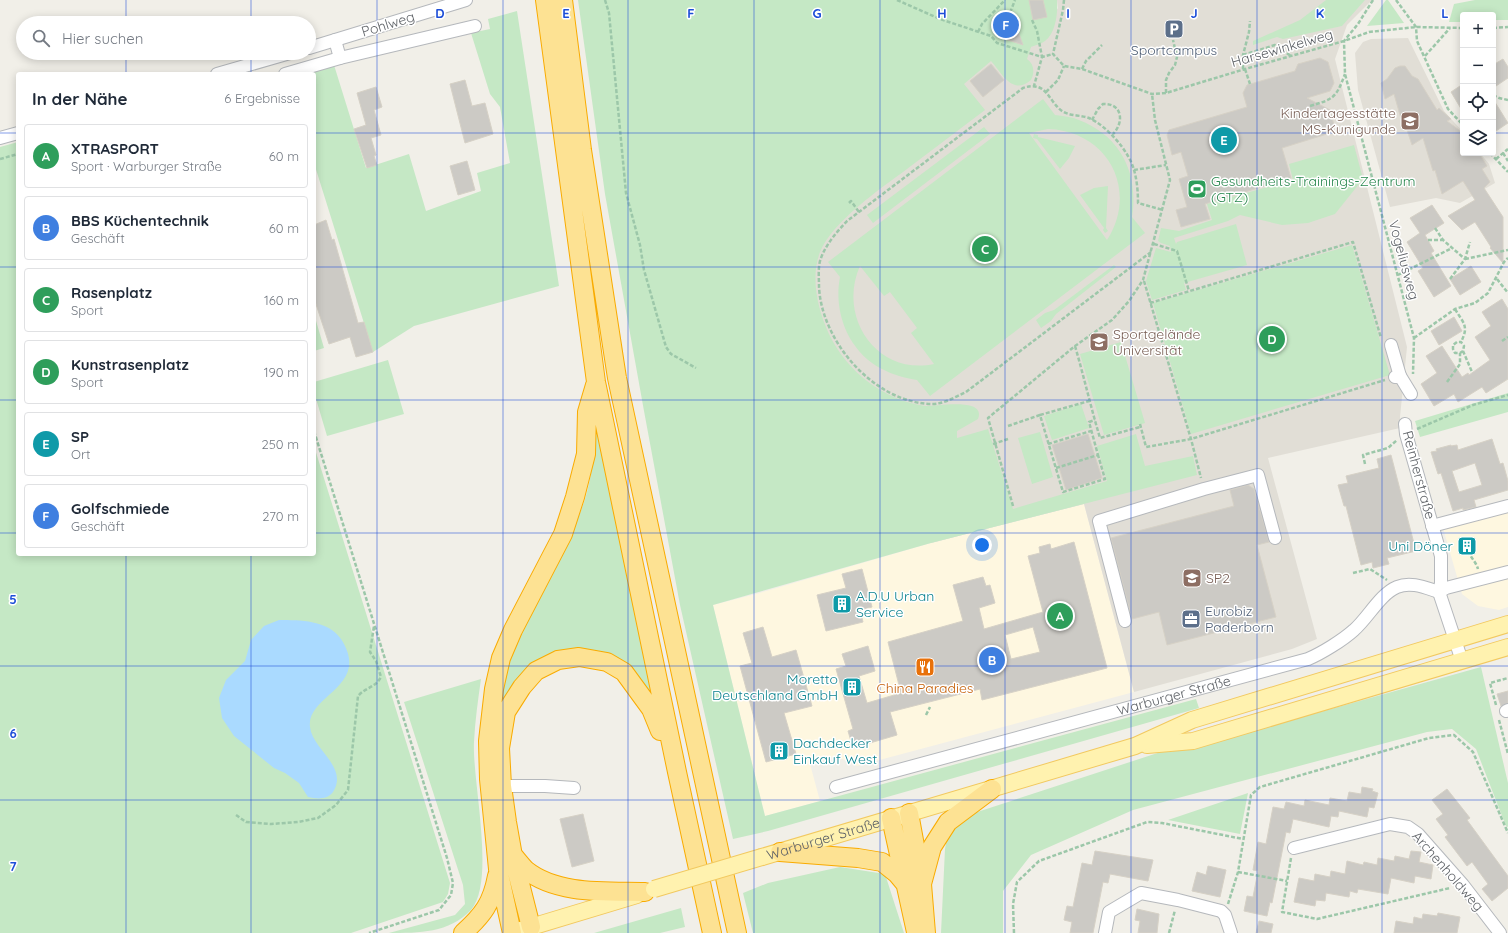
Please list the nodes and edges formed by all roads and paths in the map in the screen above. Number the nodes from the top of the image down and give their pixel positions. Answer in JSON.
{"nodes":[{"id":1,"x":466,"y":0,"type":"edge"},
{"id":2,"x":545,"y":0,"type":"edge"},
{"id":3,"x":563,"y":0,"type":"edge"},
{"id":4,"x":605,"y":0,"type":"edge"},
{"id":5,"x":896,"y":0,"type":"edge"},
{"id":6,"x":1005,"y":0,"type":"edge"},
{"id":7,"x":1015,"y":0,"type":"edge"},
{"id":8,"x":1064,"y":0,"type":"edge"},
{"id":9,"x":1373,"y":0,"type":"edge"},
{"id":10,"x":1396,"y":0,"type":"edge"},
{"id":11,"x":1008,"y":18,"type":"dead end"},
{"id":12,"x":1032,"y":20,"type":"dead end"},
{"id":13,"x":1250,"y":21,"type":"dead end"},
{"id":14,"x":475,"y":26,"type":"dead end"},
{"id":15,"x":1416,"y":27,"type":"junction"},
{"id":16,"x":1508,"y":27,"type":"edge"},
{"id":17,"x":1450,"y":28,"type":"junction"},
{"id":18,"x":1460,"y":28,"type":"edge"},
{"id":19,"x":1496,"y":28,"type":"edge"},
{"id":20,"x":978,"y":32,"type":"junction"},
{"id":21,"x":335,"y":40,"type":"junction"},
{"id":22,"x":1173,"y":40,"type":"dead end"},
{"id":23,"x":1344,"y":41,"type":"junction"},
{"id":24,"x":1102,"y":45,"type":"dead end"},
{"id":25,"x":316,"y":46,"type":"edge"},
{"id":26,"x":1053,"y":54,"type":"junction"},
{"id":27,"x":1243,"y":55,"type":"junction"},
{"id":28,"x":1291,"y":56,"type":"junction"},
{"id":29,"x":1425,"y":56,"type":"junction"},
{"id":30,"x":1042,"y":57,"type":"junction"},
{"id":31,"x":340,"y":58,"type":"junction"},
{"id":32,"x":266,"y":60,"type":"edge"},
{"id":33,"x":1064,"y":66,"type":"junction"},
{"id":34,"x":1082,"y":69,"type":"junction"},
{"id":35,"x":1244,"y":69,"type":"junction"},
{"id":36,"x":224,"y":72,"type":"edge"},
{"id":37,"x":292,"y":72,"type":"edge"},
{"id":38,"x":1345,"y":74,"type":"junction"},
{"id":39,"x":1250,"y":84,"type":"dead end"},
{"id":40,"x":1034,"y":86,"type":"junction"},
{"id":41,"x":1046,"y":92,"type":"junction"},
{"id":42,"x":1166,"y":93,"type":"junction"},
{"id":43,"x":1152,"y":94,"type":"junction"},
{"id":44,"x":1496,"y":96,"type":"edge"},
{"id":45,"x":1508,"y":100,"type":"edge"},
{"id":46,"x":1310,"y":106,"type":"dead end"},
{"id":47,"x":1092,"y":120,"type":"junction"},
{"id":48,"x":1460,"y":122,"type":"edge"},
{"id":49,"x":16,"y":134,"type":"edge"},
{"id":50,"x":1113,"y":134,"type":"junction"},
{"id":51,"x":0,"y":138,"type":"edge"},
{"id":52,"x":1508,"y":149,"type":"edge"},
{"id":53,"x":1503,"y":153,"type":"junction"},
{"id":54,"x":16,"y":155,"type":"edge"},
{"id":55,"x":1493,"y":156,"type":"edge"},
{"id":56,"x":0,"y":159,"type":"edge"},
{"id":57,"x":1496,"y":159,"type":"junction"},
{"id":58,"x":1508,"y":161,"type":"edge"},
{"id":59,"x":1166,"y":165,"type":"junction"},
{"id":60,"x":1134,"y":170,"type":"junction"},
{"id":61,"x":1508,"y":172,"type":"edge"},
{"id":62,"x":849,"y":203,"type":"dead end"},
{"id":63,"x":1163,"y":210,"type":"junction"},
{"id":64,"x":859,"y":212,"type":"junction"},
{"id":65,"x":1435,"y":228,"type":"dead end"},
{"id":66,"x":1428,"y":240,"type":"dead end"},
{"id":67,"x":1443,"y":240,"type":"junction"},
{"id":68,"x":1470,"y":242,"type":"dead end"},
{"id":69,"x":1154,"y":244,"type":"junction"},
{"id":70,"x":1452,"y":248,"type":"junction"},
{"id":71,"x":1508,"y":250,"type":"edge"},
{"id":72,"x":1152,"y":252,"type":"junction"},
{"id":73,"x":1508,"y":258,"type":"edge"},
{"id":74,"x":1465,"y":259,"type":"junction"},
{"id":75,"x":1398,"y":275,"type":"junction"},
{"id":76,"x":1497,"y":278,"type":"junction"},
{"id":77,"x":1450,"y":279,"type":"dead end"},
{"id":78,"x":1143,"y":280,"type":"junction"},
{"id":79,"x":1189,"y":291,"type":"junction"},
{"id":80,"x":1508,"y":294,"type":"edge"},
{"id":81,"x":1150,"y":303,"type":"junction"},
{"id":82,"x":1455,"y":310,"type":"junction"},
{"id":83,"x":1508,"y":337,"type":"edge"},
{"id":84,"x":1502,"y":341,"type":"dead end"},
{"id":85,"x":1386,"y":342,"type":"joint"},
{"id":86,"x":1461,"y":342,"type":"junction"},
{"id":87,"x":1075,"y":346,"type":"junction"},
{"id":88,"x":1463,"y":350,"type":"junction"},
{"id":89,"x":1460,"y":353,"type":"junction"},
{"id":90,"x":696,"y":368,"type":"dead end"},
{"id":91,"x":1472,"y":372,"type":"dead end"},
{"id":92,"x":1397,"y":377,"type":"junction"},
{"id":93,"x":596,"y":382,"type":"junction"},
{"id":94,"x":1447,"y":382,"type":"dead end"},
{"id":95,"x":1411,"y":394,"type":"dead end"},
{"id":96,"x":1508,"y":395,"type":"edge"},
{"id":97,"x":1089,"y":401,"type":"junction"},
{"id":98,"x":1040,"y":416,"type":"junction"},
{"id":99,"x":1095,"y":420,"type":"junction"},
{"id":100,"x":1008,"y":426,"type":"dead end"},
{"id":101,"x":1406,"y":429,"type":"joint"},
{"id":102,"x":1091,"y":431,"type":"junction"},
{"id":103,"x":316,"y":437,"type":"edge"},
{"id":104,"x":1008,"y":439,"type":"dead end"},
{"id":105,"x":1191,"y":439,"type":"junction"},
{"id":106,"x":994,"y":444,"type":"junction"},
{"id":107,"x":1048,"y":444,"type":"junction"},
{"id":108,"x":1388,"y":448,"type":"dead end"},
{"id":109,"x":1098,"y":455,"type":"junction"},
{"id":110,"x":1365,"y":464,"type":"dead end"},
{"id":111,"x":1056,"y":468,"type":"junction"},
{"id":112,"x":1204,"y":489,"type":"junction"},
{"id":113,"x":1014,"y":506,"type":"dead end"},
{"id":114,"x":1508,"y":506,"type":"edge"},
{"id":115,"x":1432,"y":526,"type":"junction"},
{"id":116,"x":1275,"y":538,"type":"dead end"},
{"id":117,"x":1468,"y":551,"type":"dead end"},
{"id":118,"x":1508,"y":572,"type":"edge"},
{"id":119,"x":1353,"y":573,"type":"dead end"},
{"id":120,"x":1480,"y":579,"type":"junction"},
{"id":121,"x":1398,"y":587,"type":"junction"},
{"id":122,"x":1439,"y":592,"type":"junction"},
{"id":123,"x":1125,"y":621,"type":"dead end"},
{"id":124,"x":374,"y":624,"type":"junction"},
{"id":125,"x":1508,"y":624,"type":"edge"},
{"id":126,"x":1456,"y":640,"type":"junction"},
{"id":127,"x":1508,"y":647,"type":"edge"},
{"id":128,"x":1462,"y":661,"type":"junction"},
{"id":129,"x":930,"y":707,"type":"dead end"},
{"id":130,"x":926,"y":715,"type":"dead end"},
{"id":131,"x":1135,"y":746,"type":"junction"},
{"id":132,"x":677,"y":772,"type":"junction"},
{"id":133,"x":502,"y":786,"type":"junction"},
{"id":134,"x":836,"y":787,"type":"dead end"},
{"id":135,"x":574,"y":788,"type":"dead end"},
{"id":136,"x":992,"y":789,"type":"junction"},
{"id":137,"x":909,"y":813,"type":"junction"},
{"id":138,"x":236,"y":816,"type":"dead end"},
{"id":139,"x":891,"y":818,"type":"junction"},
{"id":140,"x":1508,"y":833,"type":"edge"},
{"id":141,"x":1243,"y":839,"type":"junction"},
{"id":142,"x":1294,"y":848,"type":"joint"},
{"id":143,"x":780,"y":852,"type":"junction"},
{"id":144,"x":513,"y":856,"type":"junction"},
{"id":145,"x":498,"y":870,"type":"junction"},
{"id":146,"x":1238,"y":872,"type":"junction"},
{"id":147,"x":1286,"y":881,"type":"junction"},
{"id":148,"x":915,"y":885,"type":"junction"},
{"id":149,"x":1463,"y":885,"type":"junction"},
{"id":150,"x":650,"y":891,"type":"junction"},
{"id":151,"x":1178,"y":900,"type":"junction"},
{"id":152,"x":1225,"y":915,"type":"junction"},
{"id":153,"x":531,"y":927,"type":"junction"},
{"id":154,"x":1508,"y":929,"type":"edge"},
{"id":155,"x":369,"y":933,"type":"edge"},
{"id":156,"x":463,"y":933,"type":"edge"},
{"id":157,"x":512,"y":933,"type":"edge"},
{"id":158,"x":712,"y":933,"type":"edge"},
{"id":159,"x":736,"y":933,"type":"edge"},
{"id":160,"x":916,"y":933,"type":"edge"},
{"id":161,"x":926,"y":933,"type":"edge"},
{"id":162,"x":1014,"y":933,"type":"edge"},
{"id":163,"x":1105,"y":933,"type":"edge"},
{"id":164,"x":1170,"y":933,"type":"edge"},
{"id":165,"x":1231,"y":933,"type":"edge"},
{"id":166,"x":1500,"y":933,"type":"edge"},
{"id":167,"x":1504,"y":933,"type":"edge"}],
"edges":[{"from":1,"to":21,"type":"street","name":"Pohlweg"},
{"from":2,"to":93,"type":"highway"},
{"from":3,"to":159,"type":"highway"},
{"from":4,"to":90,"type":"path"},
{"from":5,"to":20,"type":"path"},
{"from":6,"to":20,"type":"path"},
{"from":7,"to":11,"type":"path"},
{"from":8,"to":26,"type":"path"},
{"from":9,"to":23,"type":"path"},
{"from":10,"to":15,"type":"path"},
{"from":12,"to":30,"type":"path"},
{"from":13,"to":27,"type":"path"},
{"from":14,"to":31,"type":"street"},
{"from":15,"to":17,"type":"path","name":"Harsewinkelweg"},
{"from":15,"to":23,"type":"path","name":"Harsewinkelweg"},
{"from":15,"to":29,"type":"path"},
{"from":16,"to":19,"type":"path"},
{"from":17,"to":18,"type":"path","name":"Harsewinkelweg"},
{"from":17,"to":29,"type":"path"},
{"from":20,"to":30,"type":"path"},
{"from":21,"to":25,"type":"street","name":"Pohlweg"},
{"from":21,"to":31,"type":"street"},
{"from":22,"to":42,"type":"path"},
{"from":23,"to":28,"type":"path","name":"Harsewinkelweg"},
{"from":23,"to":38,"type":"path","name":"Vogeliusweg"},
{"from":24,"to":34,"type":"path"},
{"from":26,"to":30,"type":"path"},
{"from":26,"to":33,"type":"path"},
{"from":27,"to":28,"type":"path"},
{"from":27,"to":35,"type":"path"},
{"from":28,"to":35,"type":"path","name":"Harsewinkelweg"},
{"from":29,"to":48,"type":"path"},
{"from":30,"to":40,"type":"path"},
{"from":31,"to":37,"type":"street"},
{"from":32,"to":36,"type":"street"},
{"from":33,"to":34,"type":"path","name":"Harsewinkelweg"},
{"from":33,"to":41,"type":"path"},
{"from":34,"to":43,"type":"path","name":"Harsewinkelweg"},
{"from":35,"to":39,"type":"path"},
{"from":35,"to":42,"type":"path","name":"Harsewinkelweg"},
{"from":38,"to":46,"type":"path"},
{"from":38,"to":75,"type":"path","name":"Vogeliusweg"},
{"from":40,"to":41,"type":"path"},
{"from":40,"to":64,"type":"path"},
{"from":41,"to":47,"type":"path"},
{"from":42,"to":43,"type":"path","name":"Harsewinkelweg"},
{"from":43,"to":59,"type":"path"},
{"from":44,"to":45,"type":"path"},
{"from":47,"to":50,"type":"path"},
{"from":47,"to":50,"type":"path"},
{"from":49,"to":51,"type":"street"},
{"from":50,"to":60,"type":"path"},
{"from":52,"to":53,"type":"path"},
{"from":53,"to":57,"type":"path"},
{"from":53,"to":58,"type":"path"},
{"from":54,"to":56,"type":"path"},
{"from":55,"to":57,"type":"path"},
{"from":57,"to":61,"type":"path"},
{"from":59,"to":60,"type":"path"},
{"from":59,"to":63,"type":"path"},
{"from":60,"to":63,"type":"path"},
{"from":62,"to":64,"type":"path"},
{"from":63,"to":69,"type":"path"},
{"from":64,"to":72,"type":"path"},
{"from":65,"to":67,"type":"path"},
{"from":66,"to":67,"type":"path"},
{"from":67,"to":70,"type":"path"},
{"from":68,"to":74,"type":"path"},
{"from":69,"to":72,"type":"path"},
{"from":69,"to":79,"type":"path"},
{"from":70,"to":74,"type":"path"},
{"from":70,"to":75,"type":"path"},
{"from":71,"to":74,"type":"path"},
{"from":72,"to":78,"type":"path"},
{"from":73,"to":76,"type":"path","name":"Vogeliusweg"},
{"from":74,"to":77,"type":"path"},
{"from":75,"to":82,"type":"path","name":"Vogeliusweg"},
{"from":76,"to":80,"type":"path"},
{"from":76,"to":82,"type":"path","name":"Vogeliusweg"},
{"from":78,"to":81,"type":"path"},
{"from":78,"to":87,"type":"path"},
{"from":79,"to":81,"type":"path"},
{"from":79,"to":85,"type":"path"},
{"from":81,"to":105,"type":"path"},
{"from":82,"to":86,"type":"path"},
{"from":83,"to":84,"type":"path"},
{"from":85,"to":92,"type":"street"},
{"from":86,"to":88,"type":"path"},
{"from":86,"to":89,"type":"path"},
{"from":87,"to":97,"type":"path"},
{"from":87,"to":106,"type":"path"},
{"from":88,"to":89,"type":"path"},
{"from":88,"to":91,"type":"path"},
{"from":89,"to":94,"type":"path"},
{"from":92,"to":95,"type":"street"},
{"from":92,"to":105,"type":"path"},
{"from":93,"to":132,"type":"highway"},
{"from":93,"to":145,"type":"highway"},
{"from":96,"to":101,"type":"path"},
{"from":97,"to":98,"type":"path"},
{"from":97,"to":99,"type":"path"},
{"from":98,"to":100,"type":"path"},
{"from":98,"to":107,"type":"path"},
{"from":99,"to":102,"type":"path"},
{"from":99,"to":105,"type":"path"},
{"from":101,"to":115,"type":"street","name":"Reinherstraße"},
{"from":102,"to":107,"type":"path"},
{"from":102,"to":109,"type":"path"},
{"from":103,"to":124,"type":"path"},
{"from":104,"to":106,"type":"path"},
{"from":105,"to":112,"type":"path"},
{"from":106,"to":113,"type":"path"},
{"from":107,"to":111,"type":"path"},
{"from":108,"to":110,"type":"path"},
{"from":109,"to":111,"type":"path"},
{"from":109,"to":111,"type":"path"},
{"from":112,"to":116,"type":"street"},
{"from":112,"to":123,"type":"street"},
{"from":114,"to":115,"type":"street","name":"Reinherstraße"},
{"from":115,"to":122,"type":"street","name":"Reinherstraße"},
{"from":117,"to":120,"type":"path"},
{"from":118,"to":120,"type":"street"},
{"from":119,"to":121,"type":"path"},
{"from":120,"to":122,"type":"street"},
{"from":121,"to":122,"type":"street"},
{"from":121,"to":134,"type":"street","name":"Warburger Straße"},
{"from":122,"to":126,"type":"street"},
{"from":124,"to":138,"type":"path"},
{"from":124,"to":155,"type":"path"},
{"from":125,"to":126,"type":"main road","name":"Warburger Straße"},
{"from":126,"to":128,"type":"street"},
{"from":126,"to":131,"type":"main road","name":"Warburger Straße"},
{"from":127,"to":128,"type":"main road","name":"Warburger Straße"},
{"from":128,"to":131,"type":"main road","name":"Warburger Straße"},
{"from":129,"to":130,"type":"path"},
{"from":131,"to":136,"type":"main road","name":"Warburger Straße"},
{"from":132,"to":133,"type":"highway"},
{"from":132,"to":158,"type":"highway"},
{"from":133,"to":135,"type":"street"},
{"from":133,"to":144,"type":"highway"},
{"from":136,"to":137,"type":"main road","name":"Warburger Straße"},
{"from":136,"to":148,"type":"highway"},
{"from":137,"to":139,"type":"main road","name":"Warburger Straße"},
{"from":137,"to":148,"type":"highway"},
{"from":139,"to":143,"type":"main road","name":"Warburger Straße"},
{"from":139,"to":148,"type":"highway"},
{"from":140,"to":141,"type":"path"},
{"from":141,"to":146,"type":"path"},
{"from":141,"to":162,"type":"path"},
{"from":142,"to":147,"type":"path"},
{"from":142,"to":149,"type":"street","name":"Archenholdweg"},
{"from":143,"to":148,"type":"highway"},
{"from":143,"to":150,"type":"main road","name":"Warburger Straße","bridge":true},
{"from":144,"to":150,"type":"highway"},
{"from":144,"to":153,"type":"highway"},
{"from":145,"to":156,"type":"highway"},
{"from":145,"to":157,"type":"highway"},
{"from":146,"to":147,"type":"path"},
{"from":146,"to":152,"type":"path"},
{"from":147,"to":149,"type":"path"},
{"from":148,"to":160,"type":"highway"},
{"from":148,"to":161,"type":"highway"},
{"from":149,"to":166,"type":"street","name":"Archenholdweg"},
{"from":150,"to":153,"type":"main road","name":"Warburger Straße"},
{"from":151,"to":152,"type":"street"},
{"from":151,"to":163,"type":"street"},
{"from":151,"to":164,"type":"path"},
{"from":152,"to":165,"type":"street"},
{"from":153,"to":157,"type":"main road","name":"Warburger Straße"},
{"from":154,"to":167,"type":"street"}]}
